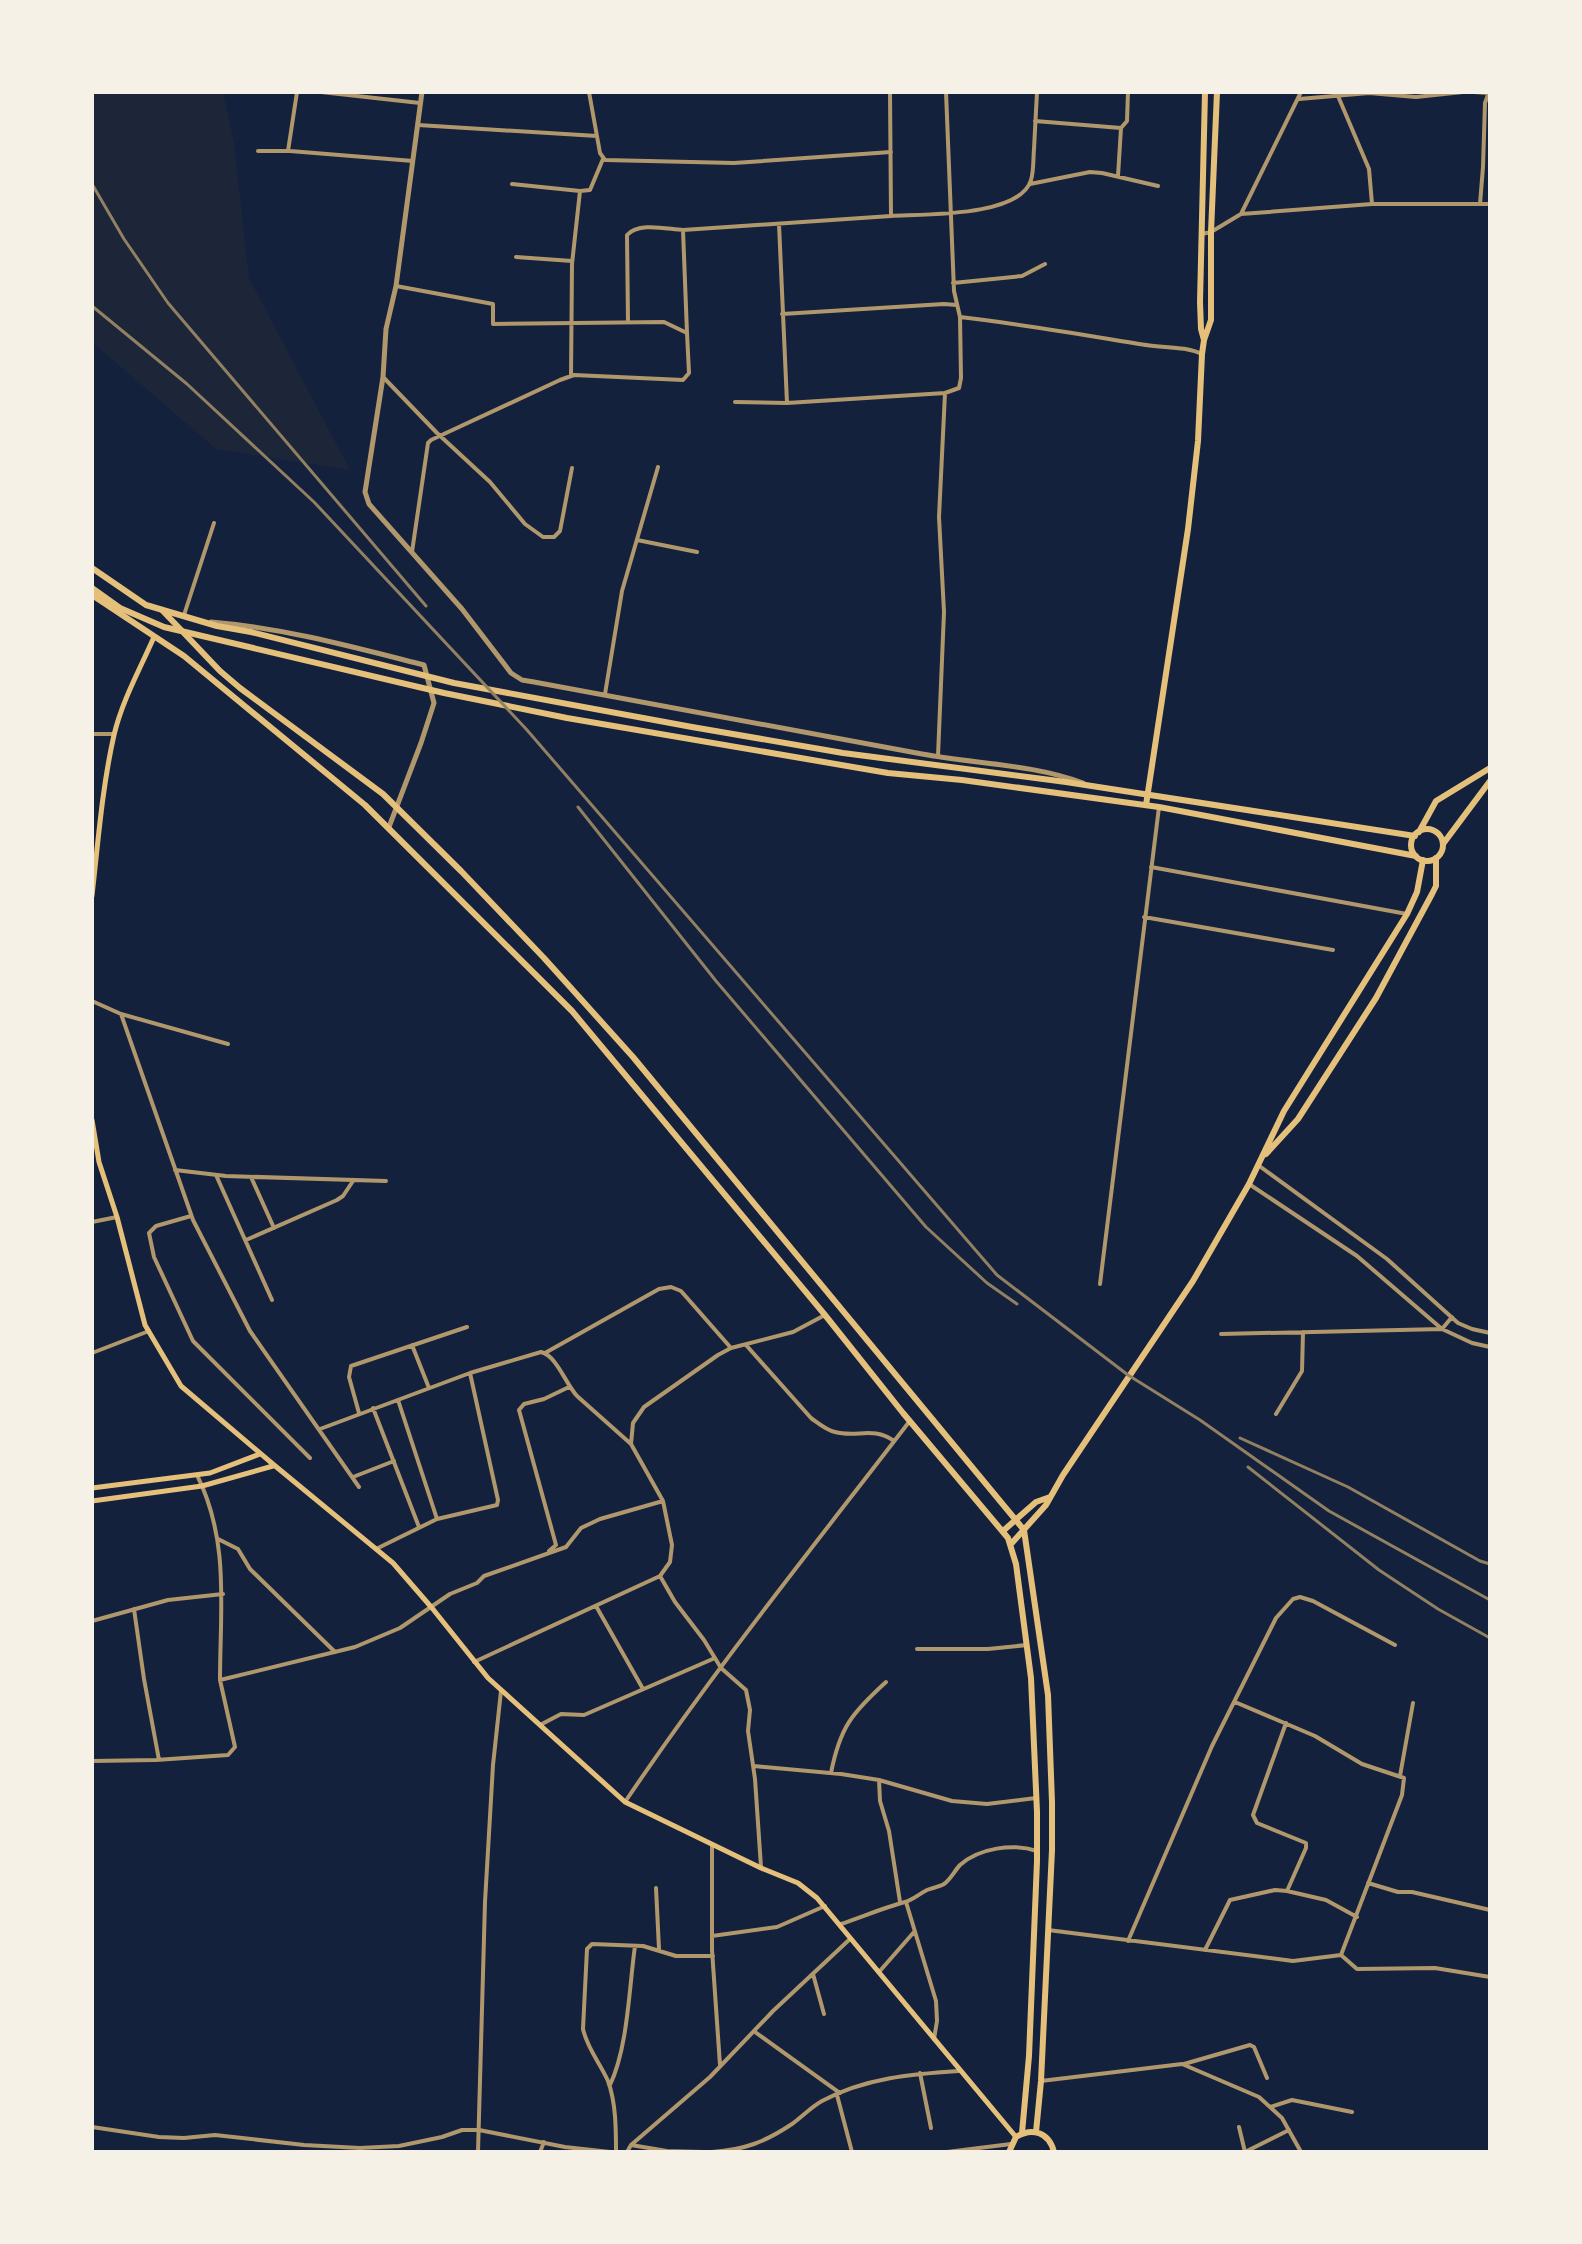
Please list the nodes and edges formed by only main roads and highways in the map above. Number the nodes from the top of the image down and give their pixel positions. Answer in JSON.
{"nodes":[{"id":1,"x":1205,"y":92,"type":"edge"},
{"id":2,"x":1217,"y":92,"type":"edge"},
{"id":3,"x":1204,"y":340,"type":"junction"},
{"id":4,"x":92,"y":568,"type":"edge"},
{"id":5,"x":92,"y":588,"type":"edge"},
{"id":6,"x":92,"y":595,"type":"edge"},
{"id":7,"x":162,"y":610,"type":"junction"},
{"id":8,"x":154,"y":637,"type":"junction"},
{"id":9,"x":1490,"y":768,"type":"edge"},
{"id":10,"x":1490,"y":781,"type":"edge"},
{"id":11,"x":1147,"y":794,"type":"junction"},
{"id":12,"x":1146,"y":805,"type":"junction"},
{"id":13,"x":1417,"y":834,"type":"junction"},
{"id":14,"x":1443,"y":844,"type":"junction"},
{"id":15,"x":439,"y":849,"type":"junction"},
{"id":16,"x":1416,"y":856,"type":"junction"},
{"id":17,"x":1436,"y":858,"type":"junction"},
{"id":18,"x":1423,"y":860,"type":"junction"},
{"id":19,"x":424,"y":863,"type":"junction"},
{"id":20,"x":92,"y":896,"type":"edge"},
{"id":21,"x":92,"y":1120,"type":"edge"},
{"id":22,"x":93,"y":1133,"type":"edge"},
{"id":23,"x":95,"y":1162,"type":"edge"},
{"id":24,"x":1259,"y":1162,"type":"junction"},
{"id":25,"x":917,"y":1400,"type":"junction"},
{"id":26,"x":903,"y":1413,"type":"junction"},
{"id":27,"x":260,"y":1454,"type":"junction"},
{"id":28,"x":274,"y":1465,"type":"junction"},
{"id":29,"x":92,"y":1488,"type":"edge"},
{"id":30,"x":1050,"y":1497,"type":"junction"},
{"id":31,"x":92,"y":1501,"type":"edge"},
{"id":32,"x":1015,"y":1519,"type":"junction"},
{"id":33,"x":1024,"y":1530,"type":"junction"},
{"id":34,"x":1003,"y":1531,"type":"junction"},
{"id":35,"x":1011,"y":1544,"type":"junction"},
{"id":36,"x":1036,"y":2132,"type":"junction"},
{"id":37,"x":1016,"y":2138,"type":"junction"},
{"id":38,"x":1009,"y":2152,"type":"edge"},
{"id":39,"x":1054,"y":2152,"type":"edge"}],
"edges":[{"from":1,"to":3,"type":"main road"},
{"from":2,"to":3,"type":"main road"},
{"from":3,"to":11,"type":"main road"},
{"from":4,"to":7,"type":"main road"},
{"from":5,"to":12,"type":"main road"},
{"from":6,"to":8,"type":"main road"},
{"from":7,"to":11,"type":"main road"},
{"from":7,"to":15,"type":"main road"},
{"from":8,"to":19,"type":"main road"},
{"from":8,"to":20,"type":"main road"},
{"from":9,"to":13,"type":"main road"},
{"from":10,"to":14,"type":"main road"},
{"from":11,"to":12,"type":"main road"},
{"from":11,"to":13,"type":"main road"},
{"from":12,"to":16,"type":"main road"},
{"from":13,"to":14,"type":"main road"},
{"from":13,"to":16,"type":"main road"},
{"from":14,"to":17,"type":"main road"},
{"from":15,"to":19,"type":"main road"},
{"from":15,"to":25,"type":"main road"},
{"from":16,"to":18,"type":"main road"},
{"from":17,"to":18,"type":"main road"},
{"from":17,"to":24,"type":"main road"},
{"from":18,"to":24,"type":"main road"},
{"from":19,"to":26,"type":"main road"},
{"from":21,"to":22,"type":"main road"},
{"from":22,"to":23,"type":"main road"},
{"from":23,"to":27,"type":"main road"},
{"from":24,"to":30,"type":"main road"},
{"from":25,"to":26,"type":"main road"},
{"from":25,"to":32,"type":"main road"},
{"from":26,"to":34,"type":"main road"},
{"from":27,"to":28,"type":"main road"},
{"from":27,"to":29,"type":"main road"},
{"from":28,"to":31,"type":"main road"},
{"from":28,"to":37,"type":"main road"},
{"from":30,"to":32,"type":"main road"},
{"from":30,"to":33,"type":"main road"},
{"from":32,"to":33,"type":"main road"},
{"from":32,"to":34,"type":"main road"},
{"from":33,"to":35,"type":"main road"},
{"from":33,"to":36,"type":"main road"},
{"from":34,"to":35,"type":"main road"},
{"from":35,"to":37,"type":"main road"},
{"from":36,"to":37,"type":"main road"},
{"from":36,"to":39,"type":"main road"},
{"from":37,"to":38,"type":"main road"}]}
